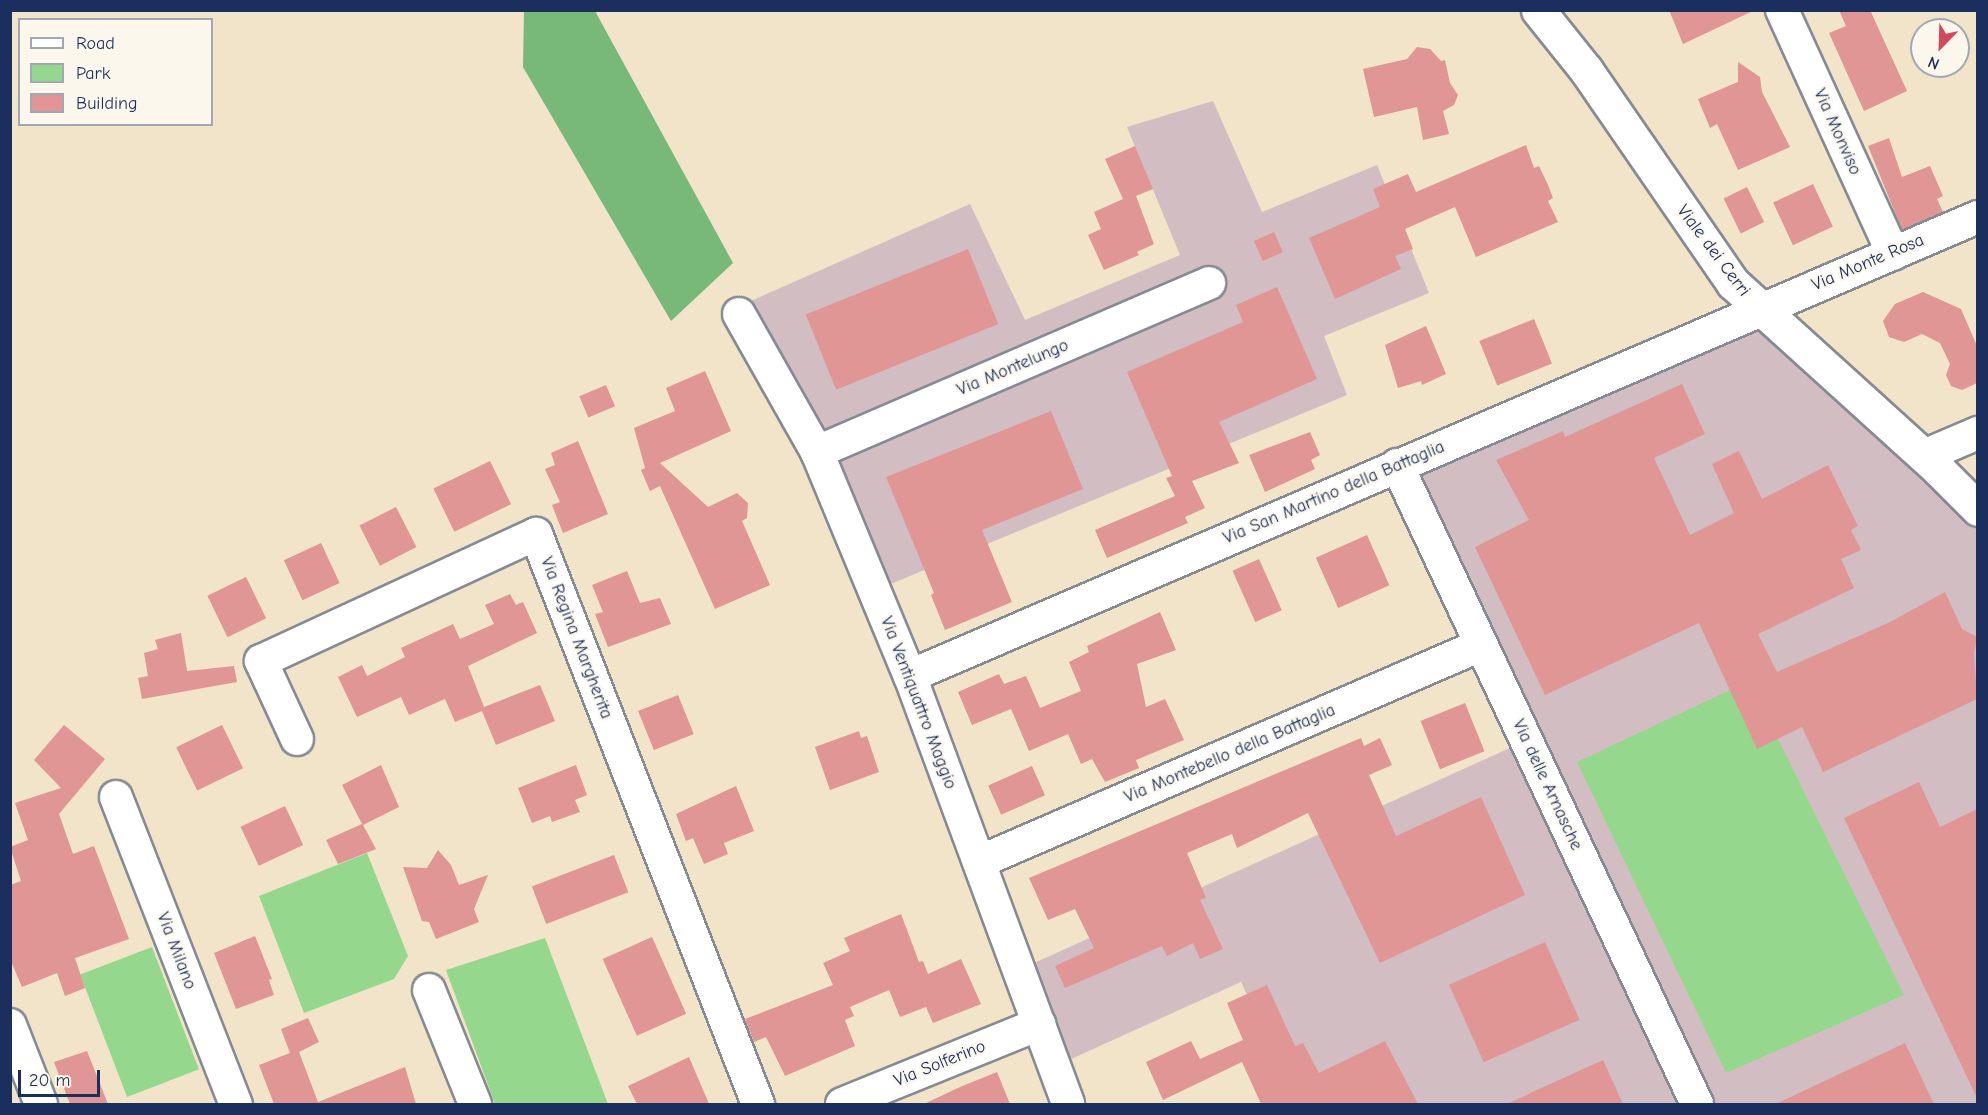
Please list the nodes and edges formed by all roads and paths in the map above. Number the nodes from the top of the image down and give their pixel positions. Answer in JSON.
{"nodes":[{"id":1,"x":1538,"y":10,"type":"edge"},
{"id":2,"x":1782,"y":10,"type":"edge"},
{"id":3,"x":1977,"y":217,"type":"edge"},
{"id":4,"x":1893,"y":254,"type":"junction"},
{"id":5,"x":1209,"y":283,"type":"dead end"},
{"id":6,"x":1758,"y":309,"type":"junction"},
{"id":7,"x":739,"y":314,"type":"dead end"},
{"id":8,"x":1977,"y":433,"type":"edge"},
{"id":9,"x":817,"y":453,"type":"junction"},
{"id":10,"x":1924,"y":456,"type":"junction"},
{"id":11,"x":1397,"y":465,"type":"junction"},
{"id":12,"x":1977,"y":509,"type":"edge"},
{"id":13,"x":1481,"y":645,"type":"junction"},
{"id":14,"x":910,"y":676,"type":"junction"},
{"id":15,"x":297,"y":739,"type":"dead end"},
{"id":16,"x":117,"y":797,"type":"dead end"},
{"id":17,"x":979,"y":862,"type":"junction"},
{"id":18,"x":429,"y":990,"type":"dead end"},
{"id":19,"x":1039,"y":1024,"type":"junction"},
{"id":20,"x":10,"y":1025,"type":"edge"},
{"id":21,"x":41,"y":1104,"type":"edge"},
{"id":22,"x":236,"y":1104,"type":"edge"},
{"id":23,"x":475,"y":1104,"type":"edge"},
{"id":24,"x":758,"y":1104,"type":"edge"},
{"id":25,"x":842,"y":1104,"type":"edge"},
{"id":26,"x":1068,"y":1104,"type":"edge"},
{"id":27,"x":1697,"y":1104,"type":"edge"}],
"edges":[{"from":1,"to":6,"type":"street","name":"Viale dei Cerri"},
{"from":2,"to":4,"type":"street","name":"Via Monviso"},
{"from":3,"to":4,"type":"street","name":"Via Monte Rosa"},
{"from":4,"to":6,"type":"street","name":"Via Monte Rosa"},
{"from":5,"to":9,"type":"street","name":"Via Montelungo"},
{"from":6,"to":10,"type":"street","name":"Viale dei Cerri"},
{"from":6,"to":11,"type":"street","name":"Via San Martino della Battaglia"},
{"from":7,"to":9,"type":"street","name":"Via Ventiquattro Maggio"},
{"from":8,"to":10,"type":"street"},
{"from":9,"to":14,"type":"street","name":"Via Ventiquattro Maggio"},
{"from":10,"to":12,"type":"street","name":"Viale dei Cerri"},
{"from":11,"to":13,"type":"street","name":"Via delle Arnasche"},
{"from":11,"to":14,"type":"street","name":"Via San Martino della Battaglia"},
{"from":13,"to":17,"type":"street","name":"Via Montebello della Battaglia"},
{"from":13,"to":27,"type":"street","name":"Via delle Arnasche"},
{"from":14,"to":17,"type":"street","name":"Via Ventiquattro Maggio"},
{"from":15,"to":24,"type":"street","name":"Via Regina Margherita"},
{"from":16,"to":22,"type":"street","name":"Via Milano"},
{"from":17,"to":19,"type":"street","name":"Via Ventiquattro Maggio"},
{"from":18,"to":23,"type":"street"},
{"from":19,"to":25,"type":"street","name":"Via Solferino"},
{"from":19,"to":26,"type":"street","name":"Via Ventiquattro Maggio"},
{"from":20,"to":21,"type":"street"}]}
